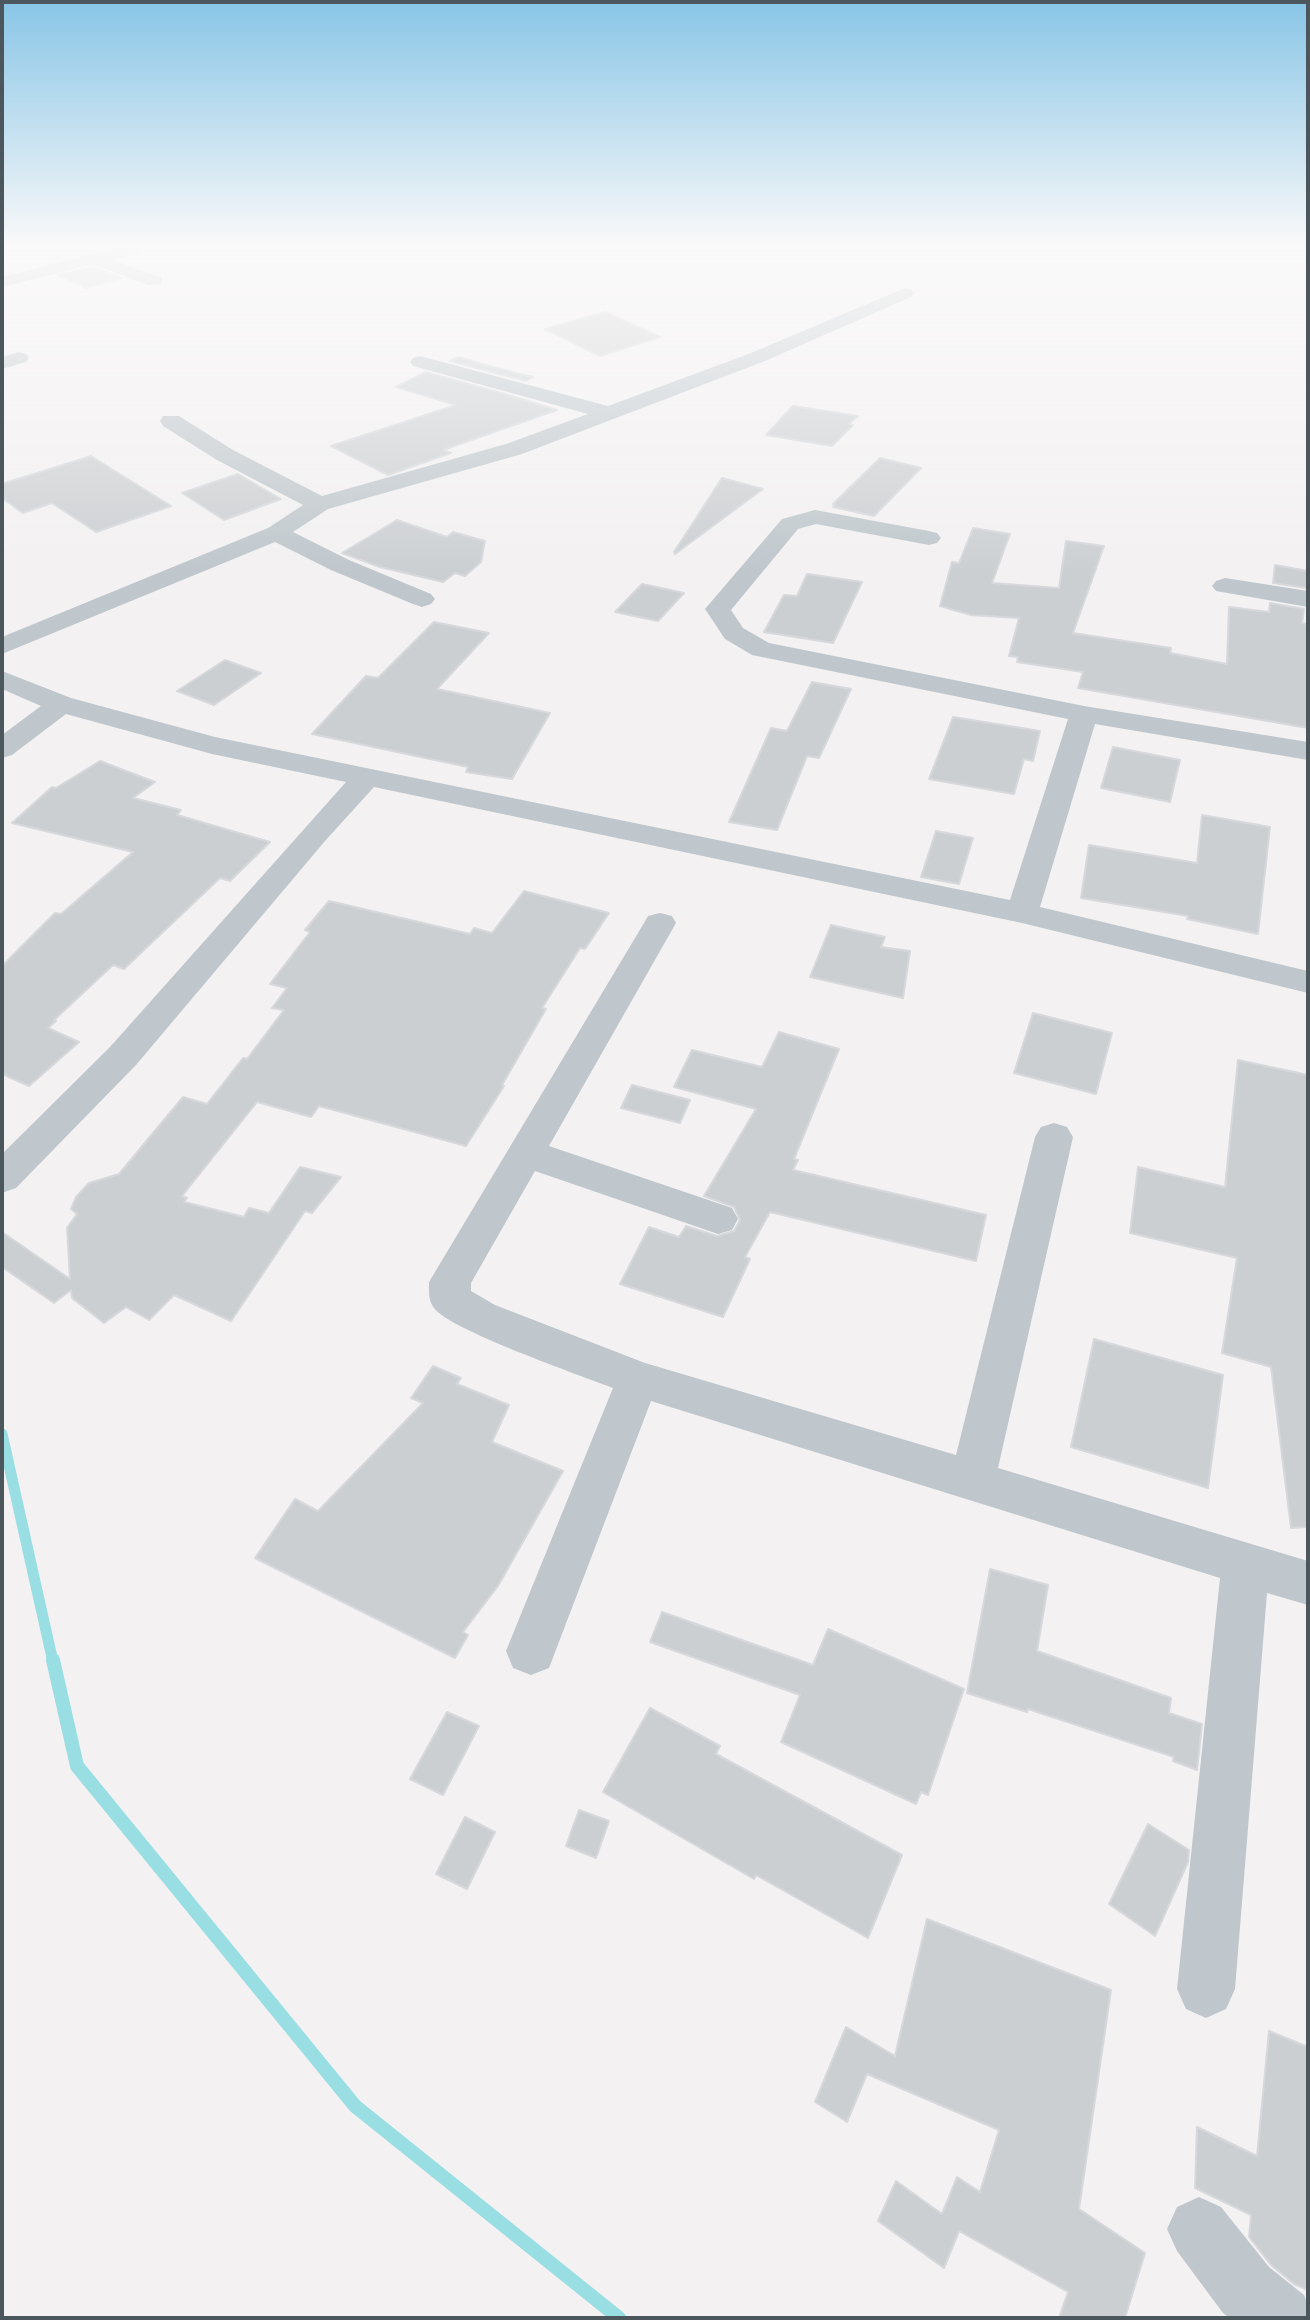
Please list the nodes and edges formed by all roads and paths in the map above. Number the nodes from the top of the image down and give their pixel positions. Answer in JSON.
{"nodes":[{"id":1,"x":760,"y":356,"type":"edge"},
{"id":2,"x":420,"y":362,"type":"dead end"},
{"id":3,"x":610,"y":413,"type":"junction"},
{"id":4,"x":171,"y":421,"type":"dead end"},
{"id":5,"x":320,"y":504,"type":"junction"},
{"id":6,"x":276,"y":533,"type":"junction"},
{"id":7,"x":929,"y":538,"type":"dead end"},
{"id":8,"x":1226,"y":586,"type":"dead end"},
{"id":9,"x":422,"y":599,"type":"dead end"},
{"id":10,"x":1308,"y":599,"type":"edge"},
{"id":11,"x":2,"y":646,"type":"edge"},
{"id":12,"x":2,"y":679,"type":"edge"},
{"id":13,"x":61,"y":704,"type":"junction"},
{"id":14,"x":1084,"y":714,"type":"junction"},
{"id":15,"x":2,"y":749,"type":"edge"},
{"id":16,"x":1308,"y":751,"type":"edge"},
{"id":17,"x":367,"y":777,"type":"junction"},
{"id":18,"x":1022,"y":913,"type":"junction"},
{"id":19,"x":660,"y":923,"type":"dead end"},
{"id":20,"x":1308,"y":982,"type":"edge"},
{"id":21,"x":1054,"y":1137,"type":"dead end"},
{"id":22,"x":526,"y":1153,"type":"junction"},
{"id":23,"x":2,"y":1178,"type":"edge"},
{"id":24,"x":718,"y":1219,"type":"dead end"},
{"id":25,"x":638,"y":1379,"type":"junction"},
{"id":26,"x":973,"y":1479,"type":"junction"},
{"id":27,"x":1246,"y":1563,"type":"junction"},
{"id":28,"x":1308,"y":1583,"type":"edge"},
{"id":29,"x":531,"y":1651,"type":"dead end"},
{"id":30,"x":1206,"y":1989,"type":"dead end"},
{"id":31,"x":1199,"y":2229,"type":"dead end"},
{"id":32,"x":1281,"y":2318,"type":"edge"}],
"edges":[{"from":1,"to":3,"type":"street"},
{"from":2,"to":3,"type":"street"},
{"from":3,"to":5,"type":"street"},
{"from":4,"to":5,"type":"street"},
{"from":5,"to":6,"type":"street"},
{"from":6,"to":9,"type":"street"},
{"from":6,"to":11,"type":"street"},
{"from":7,"to":14,"type":"street"},
{"from":8,"to":10,"type":"street"},
{"from":12,"to":13,"type":"street"},
{"from":13,"to":15,"type":"street"},
{"from":13,"to":17,"type":"street"},
{"from":14,"to":16,"type":"street"},
{"from":14,"to":18,"type":"street"},
{"from":17,"to":18,"type":"street"},
{"from":17,"to":23,"type":"street"},
{"from":18,"to":20,"type":"street"},
{"from":19,"to":22,"type":"street"},
{"from":21,"to":26,"type":"street"},
{"from":22,"to":24,"type":"street"},
{"from":22,"to":25,"type":"street"},
{"from":25,"to":26,"type":"street"},
{"from":25,"to":29,"type":"street"},
{"from":26,"to":27,"type":"street"},
{"from":27,"to":28,"type":"street"},
{"from":27,"to":30,"type":"street"},
{"from":31,"to":32,"type":"street"}]}
